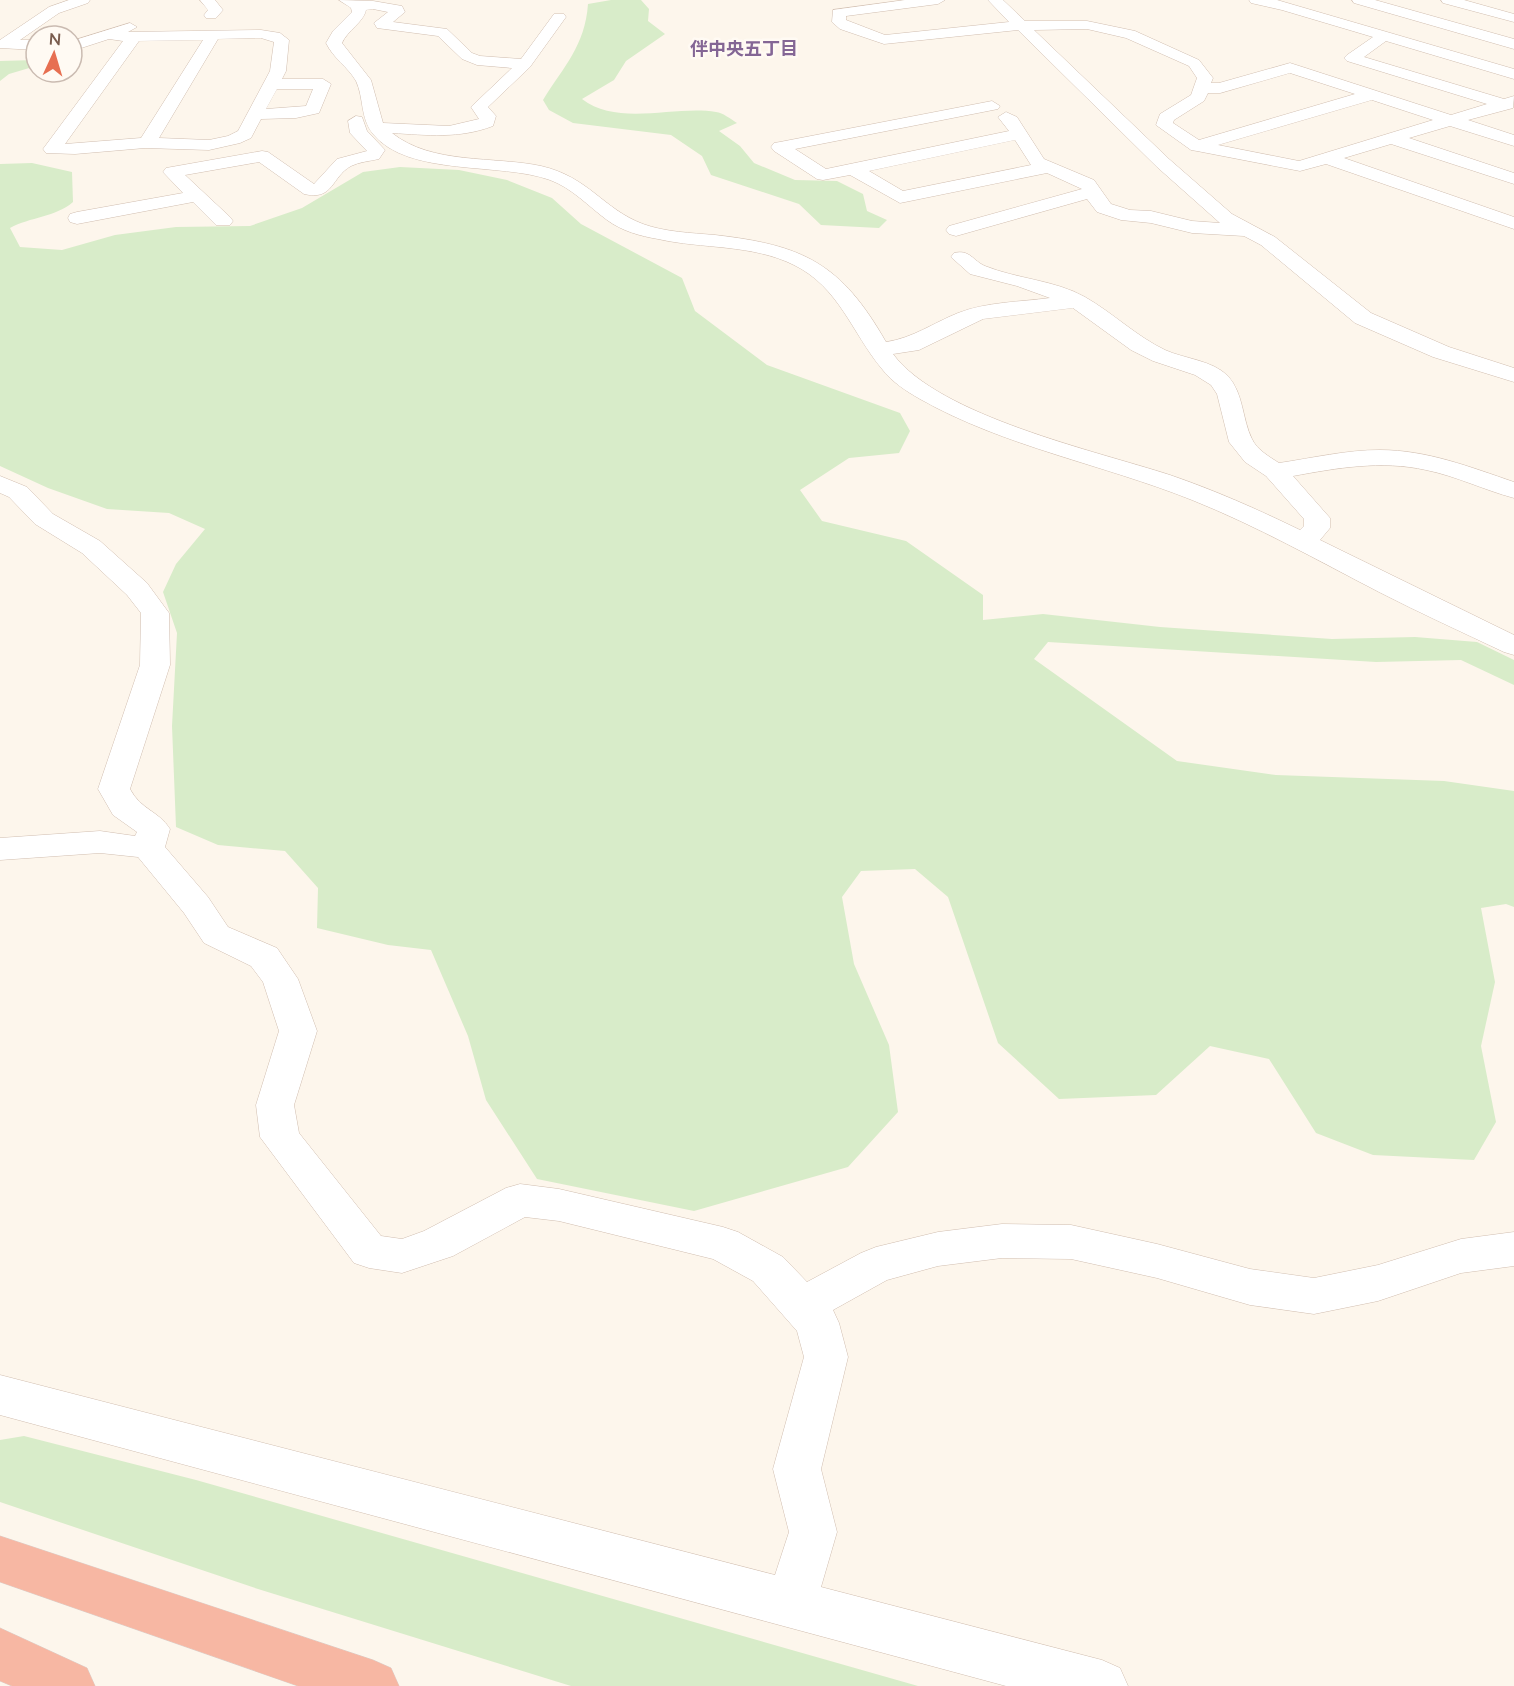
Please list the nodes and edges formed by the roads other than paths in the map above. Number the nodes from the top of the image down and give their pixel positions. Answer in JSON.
{"nodes":[{"id":1,"x":84,"y":0,"type":"edge"},
{"id":2,"x":207,"y":0,"type":"edge"},
{"id":3,"x":929,"y":0,"type":"edge"},
{"id":4,"x":995,"y":0,"type":"edge"},
{"id":5,"x":1256,"y":0,"type":"edge"},
{"id":6,"x":1359,"y":0,"type":"edge"},
{"id":7,"x":1448,"y":0,"type":"edge"},
{"id":8,"x":1318,"y":2,"type":"dead end"},
{"id":9,"x":352,"y":3,"type":"edge"},
{"id":10,"x":1283,"y":3,"type":"edge"},
{"id":11,"x":134,"y":13,"type":"dead end"},
{"id":12,"x":231,"y":17,"type":"dead end"},
{"id":13,"x":559,"y":17,"type":"dead end"},
{"id":14,"x":1514,"y":18,"type":"edge"},
{"id":15,"x":1021,"y":24,"type":"junction"},
{"id":16,"x":108,"y":34,"type":"junction"},
{"id":17,"x":213,"y":35,"type":"junction"},
{"id":18,"x":1385,"y":35,"type":"junction"},
{"id":19,"x":135,"y":36,"type":"junction"},
{"id":20,"x":5,"y":40,"type":"edge"},
{"id":21,"x":84,"y":42,"type":"edge"},
{"id":22,"x":1514,"y":44,"type":"edge"},
{"id":23,"x":24,"y":45,"type":"edge"},
{"id":24,"x":525,"y":64,"type":"junction"},
{"id":25,"x":338,"y":68,"type":"junction"},
{"id":26,"x":1514,"y":74,"type":"edge"},
{"id":27,"x":275,"y":77,"type":"junction"},
{"id":28,"x":1202,"y":88,"type":"junction"},
{"id":29,"x":1371,"y":95,"type":"junction"},
{"id":30,"x":370,"y":104,"type":"junction"},
{"id":31,"x":1511,"y":104,"type":"edge"},
{"id":32,"x":256,"y":114,"type":"junction"},
{"id":33,"x":1449,"y":121,"type":"junction"},
{"id":34,"x":378,"y":128,"type":"junction"},
{"id":35,"x":1020,"y":134,"type":"junction"},
{"id":36,"x":1390,"y":138,"type":"junction"},
{"id":37,"x":1514,"y":141,"type":"edge"},
{"id":38,"x":147,"y":143,"type":"junction"},
{"id":39,"x":1197,"y":146,"type":"junction"},
{"id":40,"x":1327,"y":158,"type":"junction"},
{"id":41,"x":1049,"y":167,"type":"junction"},
{"id":42,"x":853,"y":169,"type":"junction"},
{"id":43,"x":1514,"y":179,"type":"edge"},
{"id":44,"x":1094,"y":191,"type":"junction"},
{"id":45,"x":197,"y":196,"type":"junction"},
{"id":46,"x":77,"y":218,"type":"dead end"},
{"id":47,"x":223,"y":221,"type":"dead end"},
{"id":48,"x":1514,"y":223,"type":"edge"},
{"id":49,"x":956,"y":230,"type":"dead end"},
{"id":50,"x":1247,"y":230,"type":"junction"},
{"id":51,"x":961,"y":257,"type":"dead end"},
{"id":52,"x":1077,"y":301,"type":"junction"},
{"id":53,"x":880,"y":350,"type":"junction"},
{"id":54,"x":1514,"y":375,"type":"edge"},
{"id":55,"x":1275,"y":471,"type":"junction"},
{"id":56,"x":0,"y":483,"type":"edge"},
{"id":57,"x":1514,"y":490,"type":"edge"},
{"id":58,"x":1303,"y":541,"type":"junction"},
{"id":59,"x":1514,"y":646,"type":"edge"},
{"id":60,"x":147,"y":848,"type":"junction"},
{"id":61,"x":0,"y":849,"type":"edge"},
{"id":62,"x":1514,"y":1249,"type":"edge"},
{"id":63,"x":802,"y":1306,"type":"junction"},
{"id":64,"x":0,"y":1395,"type":"edge"},
{"id":65,"x":0,"y":1559,"type":"edge"},
{"id":66,"x":791,"y":1605,"type":"junction"},
{"id":67,"x":0,"y":1654,"type":"edge"},
{"id":68,"x":69,"y":1686,"type":"edge"},
{"id":69,"x":373,"y":1686,"type":"edge"},
{"id":70,"x":1102,"y":1686,"type":"edge"}],
"edges":[{"from":1,"to":20,"type":"street"},
{"from":2,"to":12,"type":"street"},
{"from":3,"to":15,"type":"street"},
{"from":4,"to":15,"type":"street"},
{"from":5,"to":10,"type":"street"},
{"from":6,"to":22,"type":"street"},
{"from":7,"to":14,"type":"street"},
{"from":8,"to":10,"type":"street"},
{"from":9,"to":24,"type":"street"},
{"from":9,"to":25,"type":"street"},
{"from":10,"to":18,"type":"street"},
{"from":11,"to":16,"type":"street"},
{"from":13,"to":24,"type":"street"},
{"from":15,"to":28,"type":"street"},
{"from":15,"to":50,"type":"street"},
{"from":16,"to":19,"type":"street"},
{"from":16,"to":21,"type":"street"},
{"from":17,"to":19,"type":"street"},
{"from":17,"to":27,"type":"street"},
{"from":17,"to":38,"type":"street"},
{"from":18,"to":26,"type":"street"},
{"from":18,"to":31,"type":"street"},
{"from":19,"to":38,"type":"street"},
{"from":20,"to":23,"type":"street"},
{"from":24,"to":34,"type":"street"},
{"from":25,"to":27,"type":"street"},
{"from":25,"to":30,"type":"street"},
{"from":27,"to":32,"type":"street"},
{"from":27,"to":32,"type":"street"},
{"from":28,"to":29,"type":"street"},
{"from":28,"to":39,"type":"street"},
{"from":29,"to":33,"type":"street"},
{"from":29,"to":39,"type":"street"},
{"from":30,"to":34,"type":"street"},
{"from":30,"to":45,"type":"street"},
{"from":31,"to":33,"type":"street"},
{"from":32,"to":38,"type":"street"},
{"from":33,"to":36,"type":"street"},
{"from":33,"to":37,"type":"street"},
{"from":34,"to":53,"type":"street"},
{"from":35,"to":41,"type":"street"},
{"from":35,"to":42,"type":"street"},
{"from":35,"to":42,"type":"street"},
{"from":36,"to":40,"type":"street"},
{"from":36,"to":43,"type":"street"},
{"from":39,"to":40,"type":"street"},
{"from":40,"to":48,"type":"street"},
{"from":41,"to":42,"type":"street"},
{"from":41,"to":44,"type":"street"},
{"from":44,"to":49,"type":"street"},
{"from":44,"to":50,"type":"street"},
{"from":45,"to":46,"type":"street"},
{"from":45,"to":47,"type":"street"},
{"from":50,"to":54,"type":"street"},
{"from":51,"to":52,"type":"street"},
{"from":52,"to":53,"type":"street"},
{"from":52,"to":55,"type":"street"},
{"from":53,"to":58,"type":"street"},
{"from":55,"to":57,"type":"street"},
{"from":55,"to":58,"type":"street"},
{"from":56,"to":60,"type":"street"},
{"from":58,"to":59,"type":"street"},
{"from":60,"to":61,"type":"street"},
{"from":60,"to":63,"type":"street"},
{"from":62,"to":63,"type":"street"},
{"from":63,"to":66,"type":"street"},
{"from":64,"to":66,"type":"street"},
{"from":65,"to":69,"type":"highway"},
{"from":66,"to":70,"type":"street"},
{"from":67,"to":68,"type":"highway"}]}
